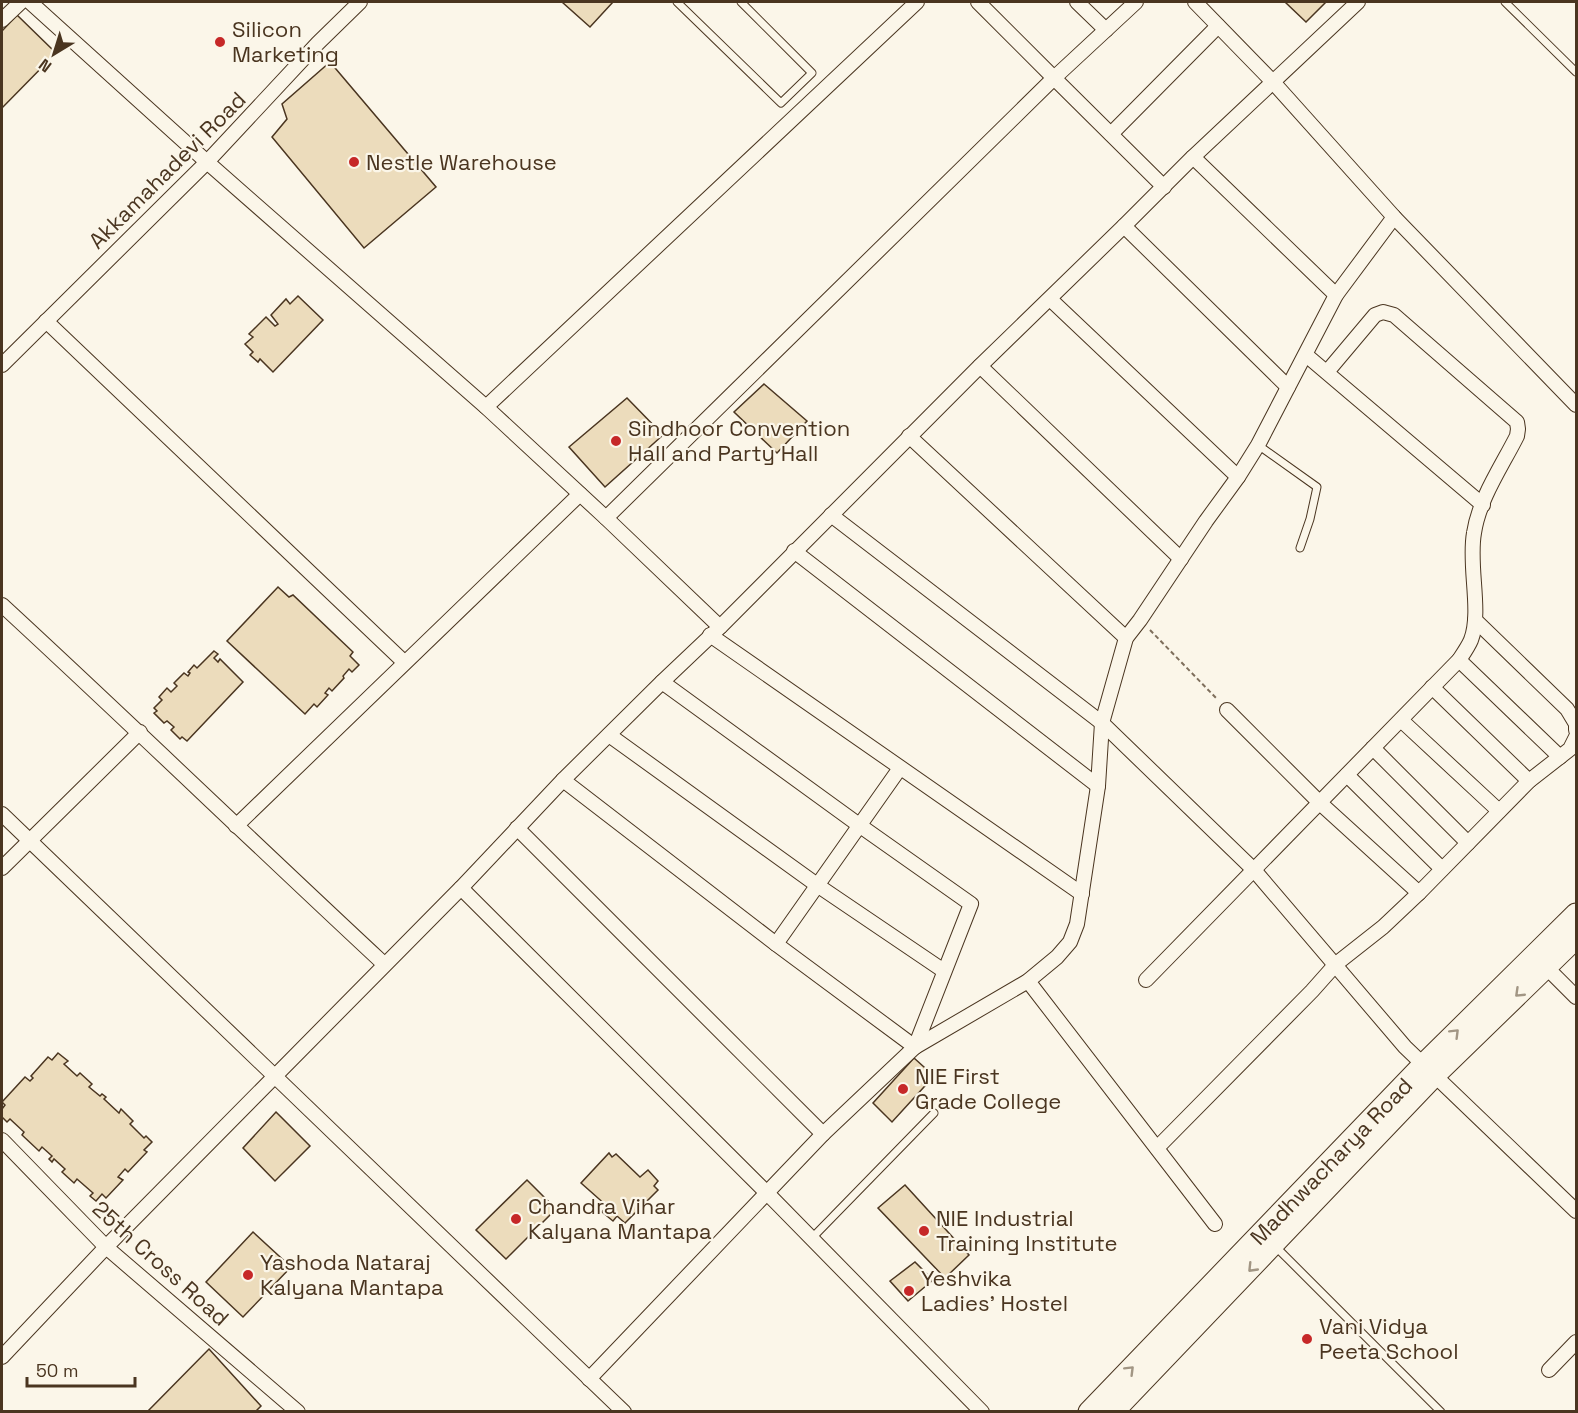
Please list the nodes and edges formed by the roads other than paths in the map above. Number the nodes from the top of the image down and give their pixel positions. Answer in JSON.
{"nodes":[{"id":1,"x":21,"y":2,"type":"edge"},
{"id":2,"x":30,"y":2,"type":"edge"},
{"id":3,"x":360,"y":2,"type":"edge"},
{"id":4,"x":677,"y":2,"type":"edge"},
{"id":5,"x":741,"y":2,"type":"edge"},
{"id":6,"x":917,"y":2,"type":"edge"},
{"id":7,"x":978,"y":2,"type":"edge"},
{"id":8,"x":1077,"y":2,"type":"edge"},
{"id":9,"x":1136,"y":2,"type":"edge"},
{"id":10,"x":1195,"y":2,"type":"edge"},
{"id":11,"x":1358,"y":2,"type":"edge"},
{"id":12,"x":1505,"y":2,"type":"edge"},
{"id":13,"x":2,"y":20,"type":"edge"},
{"id":14,"x":1218,"y":26,"type":"junction"},
{"id":15,"x":1106,"y":30,"type":"junction"},
{"id":16,"x":1576,"y":72,"type":"edge"},
{"id":17,"x":1054,"y":78,"type":"junction"},
{"id":18,"x":1273,"y":82,"type":"junction"},
{"id":19,"x":798,"y":87,"type":"junction"},
{"id":20,"x":810,"y":102,"type":"junction"},
{"id":21,"x":1111,"y":134,"type":"junction"},
{"id":22,"x":1193,"y":157,"type":"junction"},
{"id":23,"x":207,"y":162,"type":"junction"},
{"id":24,"x":1164,"y":187,"type":"junction"},
{"id":25,"x":1394,"y":217,"type":"junction"},
{"id":26,"x":1124,"y":226,"type":"junction"},
{"id":27,"x":1336,"y":295,"type":"junction"},
{"id":28,"x":1050,"y":298,"type":"junction"},
{"id":29,"x":46,"y":321,"type":"junction"},
{"id":30,"x":1306,"y":355,"type":"junction"},
{"id":31,"x":2,"y":365,"type":"edge"},
{"id":32,"x":980,"y":366,"type":"junction"},
{"id":33,"x":1327,"y":372,"type":"junction"},
{"id":34,"x":1288,"y":387,"type":"junction"},
{"id":35,"x":1576,"y":403,"type":"edge"},
{"id":36,"x":486,"y":407,"type":"junction"},
{"id":37,"x":909,"y":436,"type":"junction"},
{"id":38,"x":1258,"y":445,"type":"junction"},
{"id":39,"x":1238,"y":477,"type":"junction"},
{"id":40,"x":580,"y":494,"type":"junction"},
{"id":41,"x":1483,"y":505,"type":"junction"},
{"id":42,"x":831,"y":516,"type":"junction"},
{"id":43,"x":606,"y":518,"type":"junction"},
{"id":44,"x":1300,"y":548,"type":"dead end"},
{"id":45,"x":794,"y":551,"type":"junction"},
{"id":46,"x":1181,"y":559,"type":"junction"},
{"id":47,"x":2,"y":605,"type":"edge"},
{"id":48,"x":1475,"y":620,"type":"junction"},
{"id":49,"x":715,"y":631,"type":"junction"},
{"id":50,"x":1126,"y":638,"type":"junction"},
{"id":51,"x":1459,"y":660,"type":"junction"},
{"id":52,"x":404,"y":662,"type":"junction"},
{"id":53,"x":662,"y":682,"type":"junction"},
{"id":54,"x":1432,"y":687,"type":"junction"},
{"id":55,"x":1227,"y":710,"type":"road end"},
{"id":56,"x":1401,"y":720,"type":"junction"},
{"id":57,"x":1102,"y":723,"type":"junction"},
{"id":58,"x":1576,"y":730,"type":"edge"},
{"id":59,"x":140,"y":732,"type":"junction"},
{"id":60,"x":609,"y":735,"type":"junction"},
{"id":61,"x":1576,"y":737,"type":"edge"},
{"id":62,"x":1372,"y":748,"type":"junction"},
{"id":63,"x":1560,"y":757,"type":"junction"},
{"id":64,"x":900,"y":768,"type":"junction"},
{"id":65,"x":1347,"y":775,"type":"junction"},
{"id":66,"x":562,"y":780,"type":"junction"},
{"id":67,"x":1529,"y":781,"type":"junction"},
{"id":68,"x":1098,"y":786,"type":"junction"},
{"id":69,"x":1320,"y":802,"type":"junction"},
{"id":70,"x":1499,"y":811,"type":"junction"},
{"id":71,"x":2,"y":814,"type":"edge"},
{"id":72,"x":860,"y":825,"type":"junction"},
{"id":73,"x":236,"y":826,"type":"junction"},
{"id":74,"x":517,"y":828,"type":"junction"},
{"id":75,"x":29,"y":841,"type":"junction"},
{"id":76,"x":1468,"y":843,"type":"junction"},
{"id":77,"x":2,"y":868,"type":"edge"},
{"id":78,"x":1442,"y":869,"type":"junction"},
{"id":79,"x":1254,"y":870,"type":"junction"},
{"id":80,"x":817,"y":885,"type":"junction"},
{"id":81,"x":461,"y":888,"type":"junction"},
{"id":82,"x":1419,"y":893,"type":"junction"},
{"id":83,"x":1082,"y":894,"type":"junction"},
{"id":84,"x":1576,"y":914,"type":"edge"},
{"id":85,"x":1576,"y":938,"type":"edge"},
{"id":86,"x":776,"y":944,"type":"junction"},
{"id":87,"x":384,"y":964,"type":"junction"},
{"id":88,"x":1336,"y":964,"type":"junction"},
{"id":89,"x":1546,"y":967,"type":"junction"},
{"id":90,"x":944,"y":971,"type":"junction"},
{"id":91,"x":1146,"y":980,"type":"dead end"},
{"id":92,"x":1028,"y":981,"type":"junction"},
{"id":93,"x":1576,"y":997,"type":"edge"},
{"id":94,"x":915,"y":1047,"type":"junction"},
{"id":95,"x":1428,"y":1071,"type":"junction"},
{"id":96,"x":276,"y":1076,"type":"junction"},
{"id":97,"x":934,"y":1113,"type":"dead end"},
{"id":98,"x":823,"y":1134,"type":"junction"},
{"id":99,"x":2,"y":1140,"type":"edge"},
{"id":100,"x":1156,"y":1148,"type":"junction"},
{"id":101,"x":767,"y":1193,"type":"junction"},
{"id":102,"x":1576,"y":1210,"type":"edge"},
{"id":103,"x":1215,"y":1224,"type":"dead end"},
{"id":104,"x":812,"y":1238,"type":"junction"},
{"id":105,"x":1268,"y":1239,"type":"junction"},
{"id":106,"x":106,"y":1246,"type":"junction"},
{"id":107,"x":1576,"y":1342,"type":"edge"},
{"id":108,"x":2,"y":1357,"type":"edge"},
{"id":109,"x":1549,"y":1370,"type":"dead end"},
{"id":110,"x":589,"y":1380,"type":"junction"},
{"id":111,"x":298,"y":1412,"type":"edge"},
{"id":112,"x":624,"y":1412,"type":"edge"},
{"id":113,"x":982,"y":1412,"type":"edge"},
{"id":114,"x":1089,"y":1412,"type":"edge"},
{"id":115,"x":1113,"y":1412,"type":"edge"},
{"id":116,"x":1441,"y":1412,"type":"edge"}],
"edges":[{"from":1,"to":13,"type":"street"},
{"from":2,"to":23,"type":"street"},
{"from":3,"to":23,"type":"street","name":"Akkamahadevi Road"},
{"from":4,"to":19,"type":"lane"},
{"from":5,"to":19,"type":"lane"},
{"from":6,"to":20,"type":"street"},
{"from":7,"to":17,"type":"street"},
{"from":8,"to":15,"type":"street"},
{"from":9,"to":15,"type":"street"},
{"from":10,"to":14,"type":"street"},
{"from":11,"to":18,"type":"street"},
{"from":12,"to":16,"type":"lane"},
{"from":14,"to":18,"type":"street"},
{"from":14,"to":21,"type":"street"},
{"from":15,"to":17,"type":"street"},
{"from":17,"to":21,"type":"street"},
{"from":17,"to":43,"type":"street"},
{"from":18,"to":22,"type":"street"},
{"from":18,"to":25,"type":"street"},
{"from":19,"to":20,"type":"lane"},
{"from":20,"to":36,"type":"street"},
{"from":21,"to":24,"type":"street"},
{"from":22,"to":24,"type":"street"},
{"from":22,"to":27,"type":"street"},
{"from":23,"to":29,"type":"street","name":"Akkamahadevi Road"},
{"from":23,"to":36,"type":"street"},
{"from":24,"to":26,"type":"street"},
{"from":25,"to":27,"type":"street"},
{"from":25,"to":35,"type":"street"},
{"from":26,"to":28,"type":"street"},
{"from":26,"to":34,"type":"street"},
{"from":27,"to":30,"type":"street"},
{"from":28,"to":32,"type":"street"},
{"from":28,"to":39,"type":"street"},
{"from":29,"to":31,"type":"street","name":"Akkamahadevi Road"},
{"from":29,"to":52,"type":"street"},
{"from":30,"to":33,"type":"street"},
{"from":30,"to":34,"type":"street"},
{"from":32,"to":37,"type":"street"},
{"from":32,"to":46,"type":"street"},
{"from":33,"to":41,"type":"street"},
{"from":33,"to":41,"type":"street"},
{"from":34,"to":38,"type":"street"},
{"from":36,"to":40,"type":"street"},
{"from":37,"to":42,"type":"street"},
{"from":37,"to":50,"type":"street"},
{"from":38,"to":39,"type":"street"},
{"from":38,"to":44,"type":"lane"},
{"from":39,"to":46,"type":"street"},
{"from":40,"to":43,"type":"street"},
{"from":40,"to":52,"type":"street"},
{"from":41,"to":48,"type":"street"},
{"from":42,"to":45,"type":"street"},
{"from":42,"to":57,"type":"street"},
{"from":43,"to":49,"type":"street"},
{"from":45,"to":49,"type":"street"},
{"from":45,"to":68,"type":"street"},
{"from":46,"to":50,"type":"street"},
{"from":47,"to":59,"type":"street"},
{"from":48,"to":51,"type":"street"},
{"from":48,"to":58,"type":"street"},
{"from":49,"to":53,"type":"street"},
{"from":49,"to":64,"type":"street"},
{"from":50,"to":57,"type":"street"},
{"from":51,"to":54,"type":"street"},
{"from":51,"to":63,"type":"street"},
{"from":52,"to":73,"type":"street"},
{"from":53,"to":60,"type":"street"},
{"from":53,"to":72,"type":"street"},
{"from":54,"to":56,"type":"street"},
{"from":54,"to":67,"type":"street"},
{"from":55,"to":69,"type":"street"},
{"from":56,"to":62,"type":"street"},
{"from":56,"to":70,"type":"street"},
{"from":57,"to":68,"type":"street"},
{"from":57,"to":79,"type":"street"},
{"from":59,"to":73,"type":"street"},
{"from":59,"to":75,"type":"street"},
{"from":60,"to":66,"type":"street"},
{"from":60,"to":80,"type":"street"},
{"from":61,"to":63,"type":"street"},
{"from":62,"to":65,"type":"street"},
{"from":62,"to":76,"type":"street"},
{"from":63,"to":67,"type":"street"},
{"from":64,"to":72,"type":"street"},
{"from":64,"to":83,"type":"street"},
{"from":65,"to":69,"type":"street"},
{"from":65,"to":78,"type":"street"},
{"from":66,"to":74,"type":"street"},
{"from":66,"to":86,"type":"street"},
{"from":67,"to":70,"type":"street"},
{"from":68,"to":83,"type":"street"},
{"from":69,"to":79,"type":"street"},
{"from":69,"to":82,"type":"street"},
{"from":70,"to":76,"type":"street"},
{"from":71,"to":75,"type":"street"},
{"from":72,"to":80,"type":"street"},
{"from":72,"to":90,"type":"street"},
{"from":73,"to":87,"type":"street"},
{"from":74,"to":81,"type":"street"},
{"from":74,"to":98,"type":"street"},
{"from":75,"to":77,"type":"street"},
{"from":75,"to":96,"type":"street"},
{"from":76,"to":78,"type":"street"},
{"from":78,"to":82,"type":"street"},
{"from":79,"to":88,"type":"street"},
{"from":79,"to":91,"type":"street"},
{"from":80,"to":86,"type":"street"},
{"from":80,"to":90,"type":"street"},
{"from":81,"to":87,"type":"street"},
{"from":81,"to":101,"type":"street"},
{"from":82,"to":88,"type":"street"},
{"from":83,"to":92,"type":"street"},
{"from":95,"to":84,"type":"main road","name":"Madhwacharya Road","one_way":true},
{"from":85,"to":89,"type":"main road","name":"Madhwacharya Road"},
{"from":86,"to":94,"type":"street"},
{"from":87,"to":96,"type":"street"},
{"from":88,"to":95,"type":"street"},
{"from":88,"to":100,"type":"street"},
{"from":89,"to":93,"type":"street"},
{"from":89,"to":95,"type":"main road","name":"Madhwacharya Road","one_way":true},
{"from":90,"to":94,"type":"street"},
{"from":92,"to":94,"type":"street"},
{"from":92,"to":100,"type":"street"},
{"from":94,"to":98,"type":"street"},
{"from":95,"to":102,"type":"street"},
{"from":95,"to":105,"type":"main road","name":"Madhwacharya Road"},
{"from":96,"to":106,"type":"street"},
{"from":96,"to":110,"type":"street"},
{"from":97,"to":104,"type":"lane"},
{"from":98,"to":101,"type":"street"},
{"from":99,"to":106,"type":"street","name":"25th Cross Road"},
{"from":100,"to":103,"type":"street"},
{"from":101,"to":104,"type":"street"},
{"from":101,"to":110,"type":"street"},
{"from":104,"to":113,"type":"street"},
{"from":114,"to":105,"type":"main road","name":"Madhwacharya Road","one_way":true},
{"from":105,"to":115,"type":"main road","name":"Madhwacharya Road","one_way":true},
{"from":105,"to":116,"type":"lane"},
{"from":106,"to":108,"type":"street"},
{"from":106,"to":111,"type":"street","name":"25th Cross Road"},
{"from":107,"to":109,"type":"street"},
{"from":110,"to":112,"type":"street"}]}
